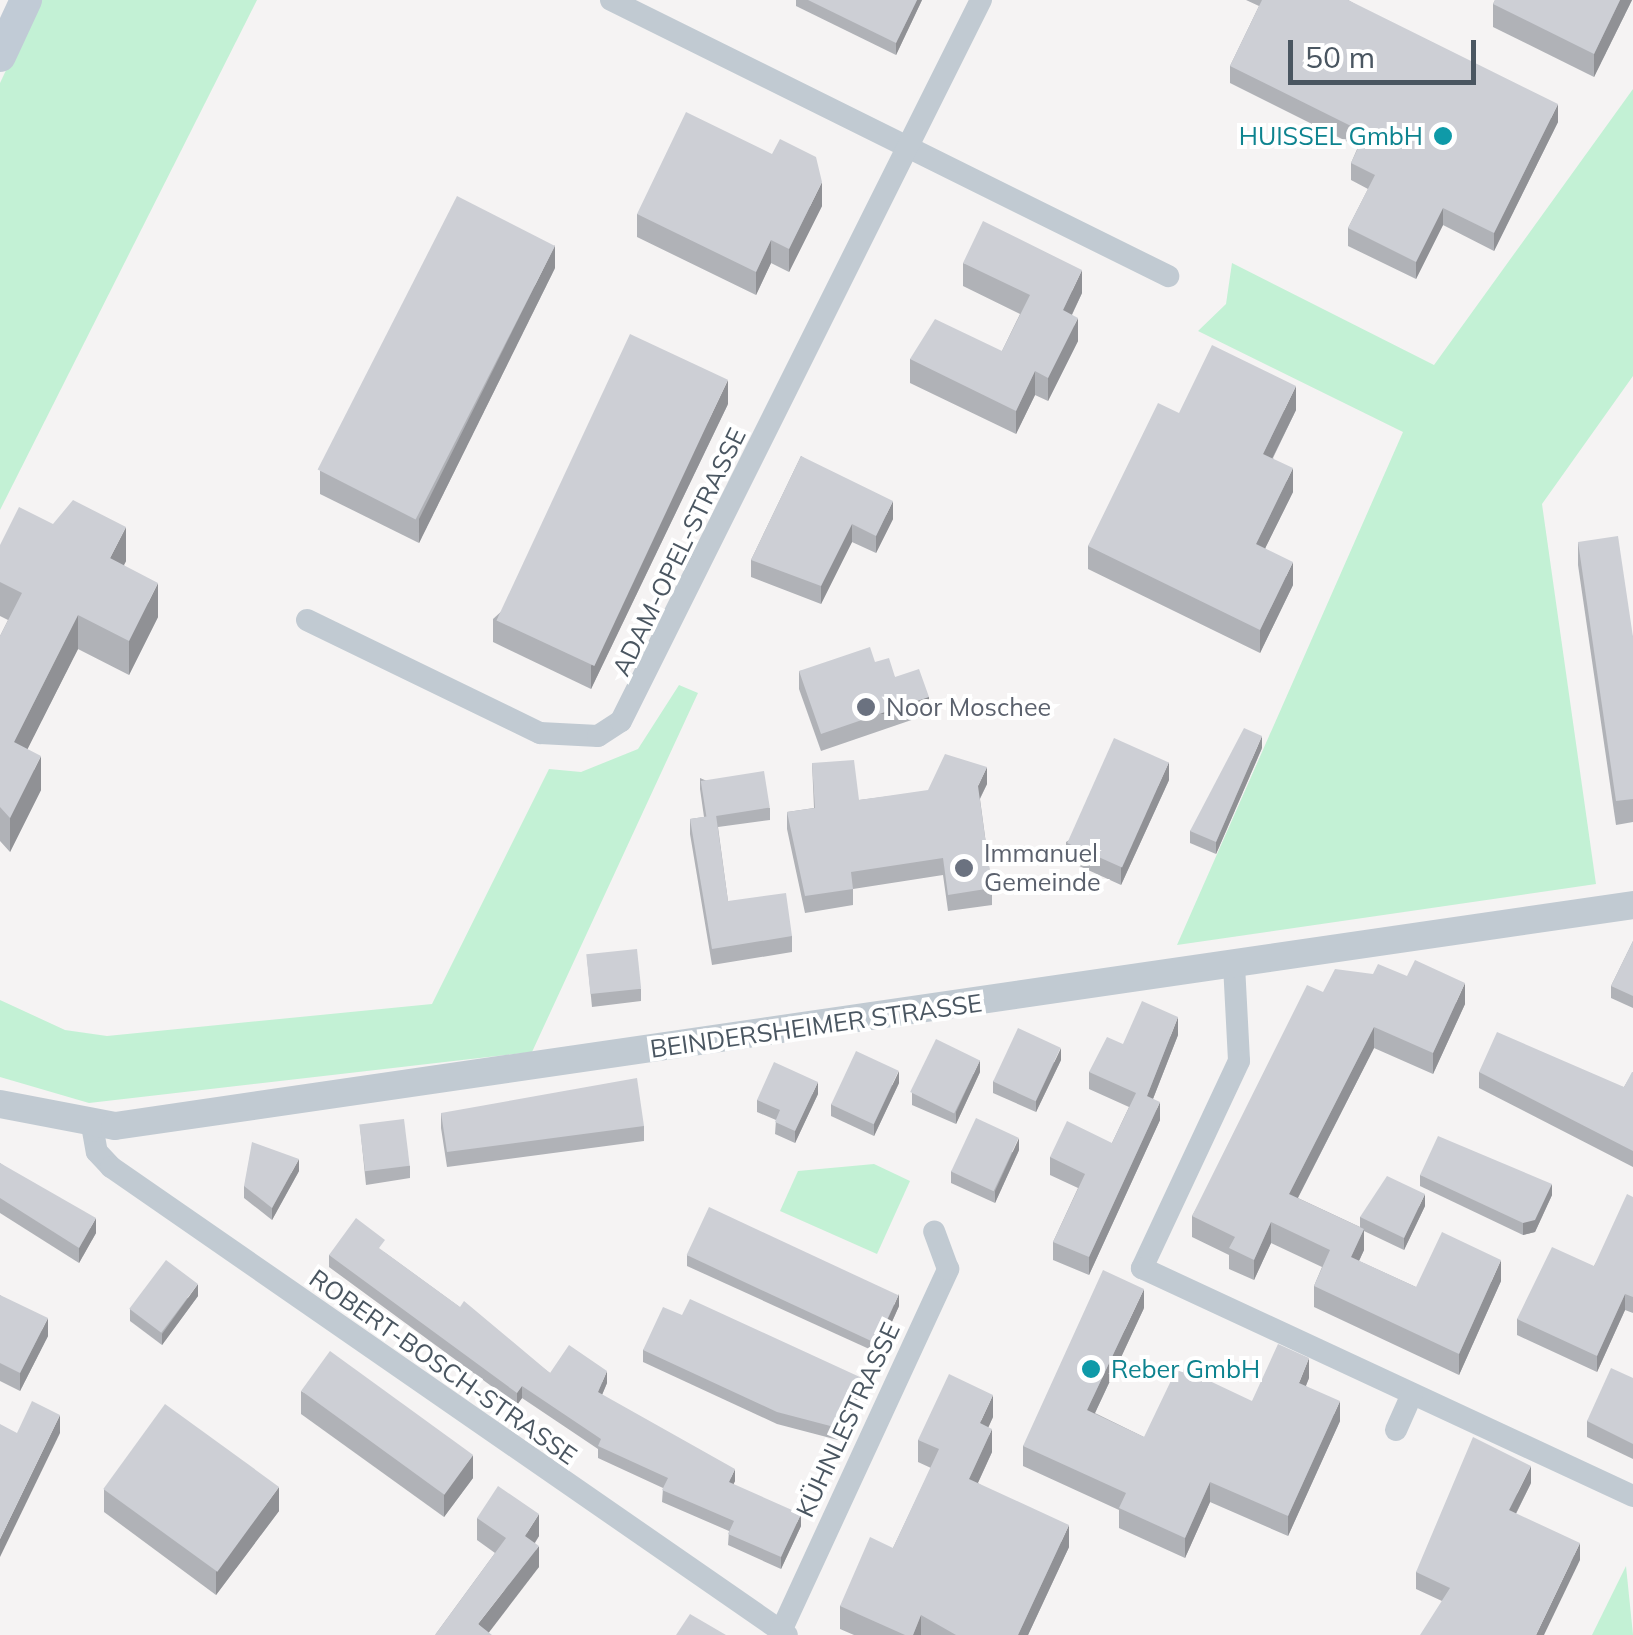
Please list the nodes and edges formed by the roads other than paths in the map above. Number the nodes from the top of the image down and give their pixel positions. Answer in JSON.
{"nodes":[{"id":1,"x":26,"y":0,"type":"edge"},
{"id":2,"x":611,"y":0,"type":"edge"},
{"id":3,"x":981,"y":0,"type":"edge"},
{"id":4,"x":0,"y":56,"type":"edge"},
{"id":5,"x":908,"y":147,"type":"junction"},
{"id":6,"x":1168,"y":276,"type":"dead end"},
{"id":7,"x":307,"y":620,"type":"dead end"},
{"id":8,"x":1633,"y":905,"type":"edge"},
{"id":9,"x":1234,"y":965,"type":"junction"},
{"id":10,"x":0,"y":1104,"type":"edge"},
{"id":11,"x":92,"y":1125,"type":"junction"},
{"id":12,"x":934,"y":1232,"type":"dead end"},
{"id":13,"x":1412,"y":1394,"type":"junction"},
{"id":14,"x":1396,"y":1430,"type":"dead end"},
{"id":15,"x":1633,"y":1496,"type":"edge"},
{"id":16,"x":784,"y":1633,"type":"edge"}],
"edges":[{"from":1,"to":4,"type":"main road"},
{"from":2,"to":5,"type":"street"},
{"from":3,"to":5,"type":"street","name":"ADAM-OPEL-STRASSE"},
{"from":5,"to":6,"type":"street"},
{"from":5,"to":7,"type":"street","name":"ADAM-OPEL-STRASSE"},
{"from":8,"to":9,"type":"street","name":"BEINDERSHEIMER STRASSE"},
{"from":9,"to":11,"type":"street","name":"BEINDERSHEIMER STRASSE"},
{"from":9,"to":13,"type":"street"},
{"from":10,"to":11,"type":"street","name":"BEINDERSHEIMER STRASSE"},
{"from":11,"to":16,"type":"street","name":"ROBERT-BOSCH-STRASSE"},
{"from":12,"to":16,"type":"street","name":"KÜHNLESTRASSE"},
{"from":13,"to":14,"type":"street"},
{"from":13,"to":15,"type":"street"}]}
